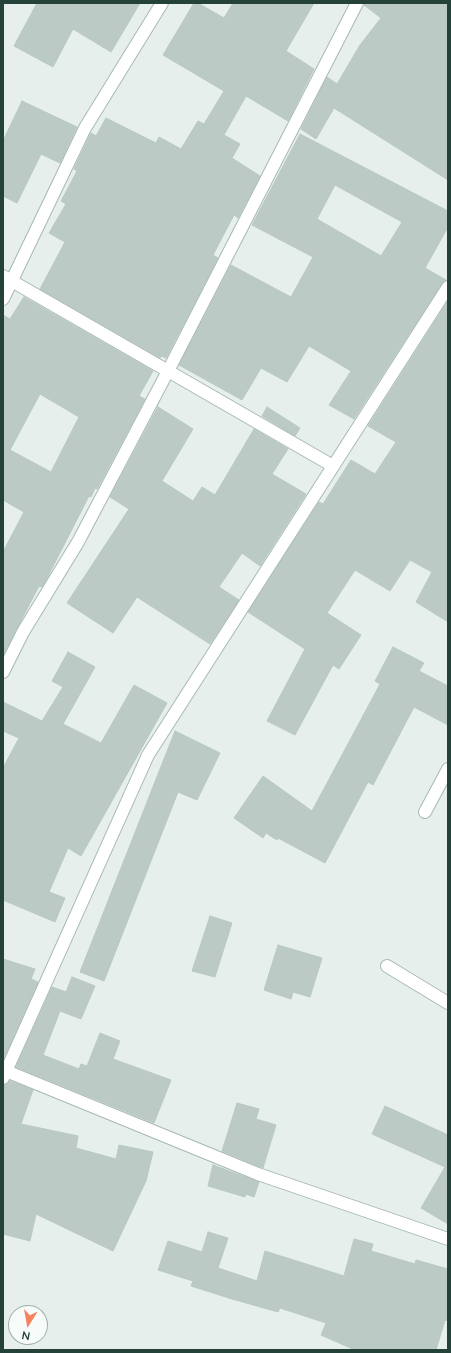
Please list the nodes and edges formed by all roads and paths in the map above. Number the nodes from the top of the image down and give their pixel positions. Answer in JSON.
{"nodes":[{"id":1,"x":162,"y":3,"type":"edge"},
{"id":2,"x":357,"y":3,"type":"edge"},
{"id":3,"x":8,"y":279,"type":"edge"},
{"id":4,"x":448,"y":287,"type":"edge"},
{"id":5,"x":3,"y":299,"type":"edge"},
{"id":6,"x":168,"y":371,"type":"junction"},
{"id":7,"x":333,"y":466,"type":"junction"},
{"id":8,"x":3,"y":672,"type":"edge"},
{"id":9,"x":448,"y":769,"type":"edge"},
{"id":10,"x":425,"y":812,"type":"dead end"},
{"id":11,"x":387,"y":966,"type":"dead end"},
{"id":12,"x":448,"y":1002,"type":"edge"},
{"id":13,"x":5,"y":1074,"type":"edge"},
{"id":14,"x":448,"y":1239,"type":"edge"}],
"edges":[{"from":1,"to":3,"type":"street"},
{"from":2,"to":6,"type":"street"},
{"from":3,"to":5,"type":"street"},
{"from":3,"to":6,"type":"street"},
{"from":4,"to":7,"type":"street"},
{"from":6,"to":7,"type":"street"},
{"from":6,"to":8,"type":"street"},
{"from":7,"to":13,"type":"street"},
{"from":9,"to":10,"type":"street"},
{"from":11,"to":12,"type":"street"},
{"from":13,"to":14,"type":"street"}]}
